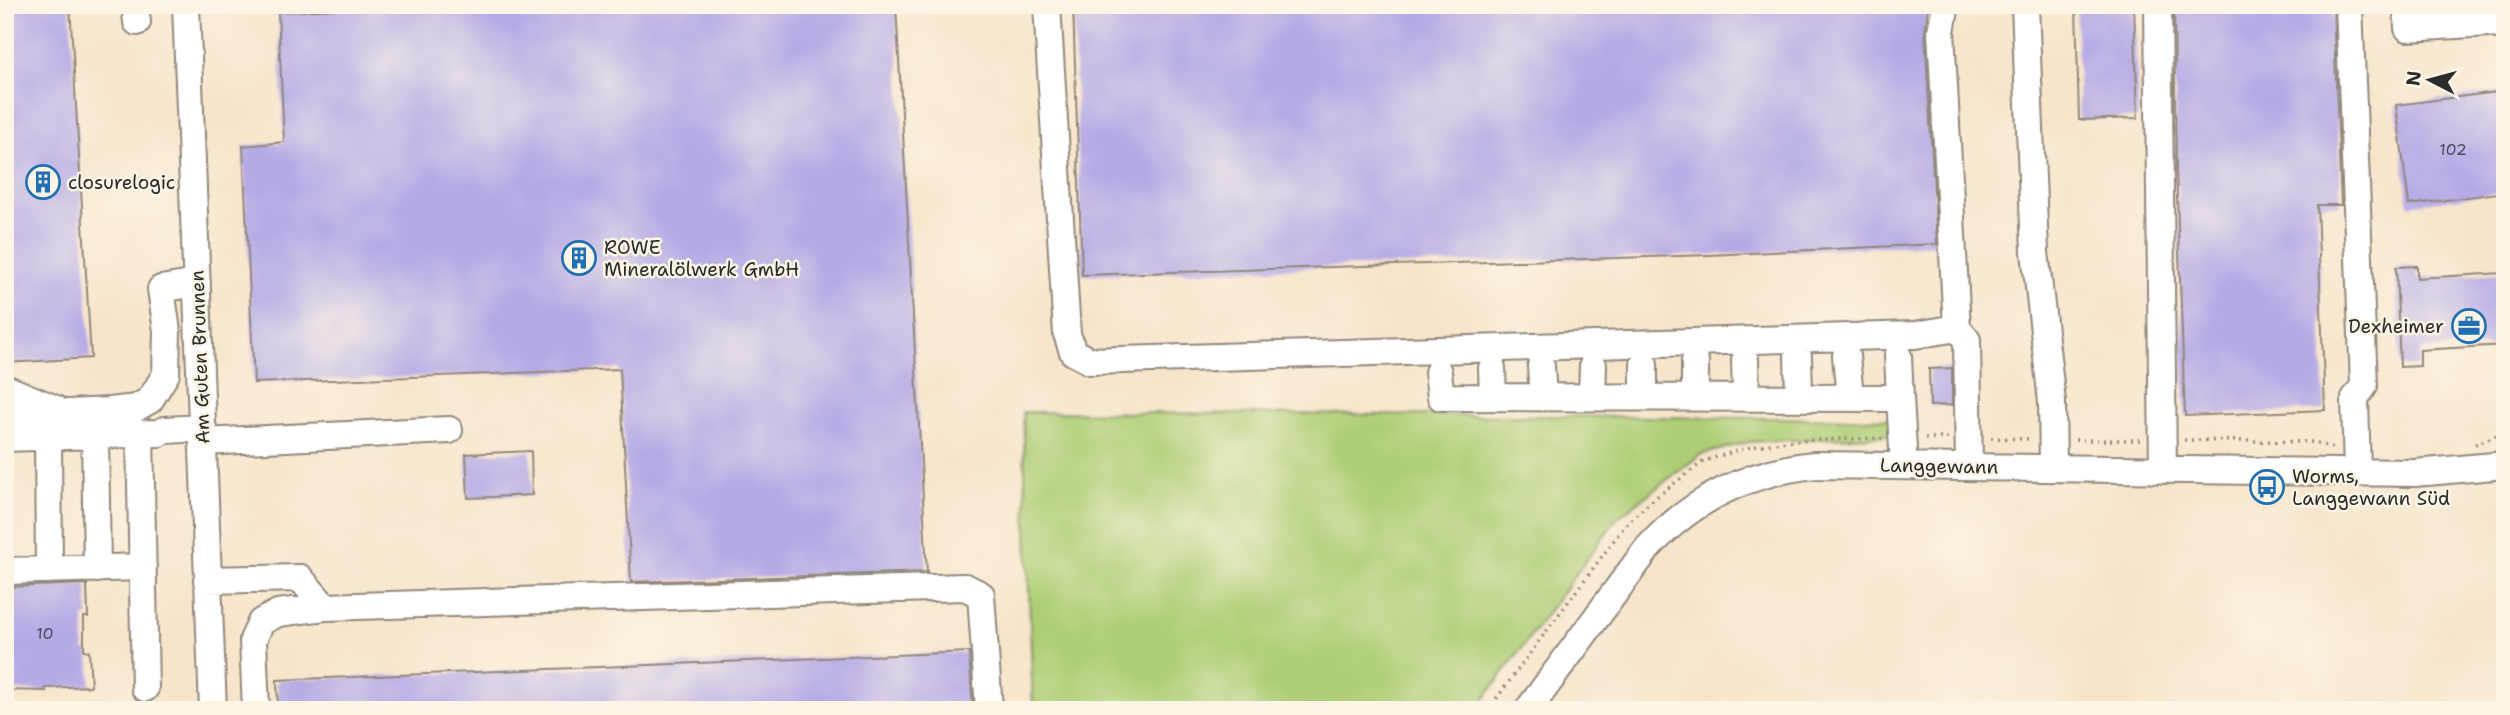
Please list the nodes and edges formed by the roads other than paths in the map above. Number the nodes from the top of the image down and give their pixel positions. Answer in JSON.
{"nodes":[{"id":1,"x":186,"y":5,"type":"edge"},
{"id":2,"x":1047,"y":5,"type":"edge"},
{"id":3,"x":1946,"y":5,"type":"edge"},
{"id":4,"x":2025,"y":5,"type":"edge"},
{"id":5,"x":2158,"y":5,"type":"edge"},
{"id":6,"x":2349,"y":5,"type":"edge"},
{"id":7,"x":2407,"y":5,"type":"edge"},
{"id":8,"x":2505,"y":27,"type":"edge"},
{"id":9,"x":198,"y":283,"type":"junction"},
{"id":10,"x":1957,"y":328,"type":"junction"},
{"id":11,"x":1798,"y":356,"type":"dead end"},
{"id":12,"x":1846,"y":356,"type":"dead end"},
{"id":13,"x":1898,"y":356,"type":"dead end"},
{"id":14,"x":1745,"y":360,"type":"dead end"},
{"id":15,"x":1695,"y":361,"type":"dead end"},
{"id":16,"x":1644,"y":364,"type":"dead end"},
{"id":17,"x":1592,"y":365,"type":"dead end"},
{"id":18,"x":1541,"y":366,"type":"dead end"},
{"id":19,"x":1492,"y":368,"type":"dead end"},
{"id":20,"x":1438,"y":372,"type":"dead end"},
{"id":21,"x":5,"y":388,"type":"edge"},
{"id":22,"x":1493,"y":397,"type":"junction"},
{"id":23,"x":1543,"y":397,"type":"junction"},
{"id":24,"x":1592,"y":397,"type":"junction"},
{"id":25,"x":1644,"y":397,"type":"junction"},
{"id":26,"x":1695,"y":397,"type":"junction"},
{"id":27,"x":1746,"y":397,"type":"junction"},
{"id":28,"x":1799,"y":397,"type":"junction"},
{"id":29,"x":1850,"y":397,"type":"junction"},
{"id":30,"x":1900,"y":398,"type":"junction"},
{"id":31,"x":68,"y":412,"type":"junction"},
{"id":32,"x":5,"y":416,"type":"edge"},
{"id":33,"x":449,"y":430,"type":"dead end"},
{"id":34,"x":140,"y":433,"type":"junction"},
{"id":35,"x":95,"y":435,"type":"junction"},
{"id":36,"x":203,"y":435,"type":"junction"},
{"id":37,"x":48,"y":436,"type":"junction"},
{"id":38,"x":5,"y":438,"type":"edge"},
{"id":39,"x":2505,"y":450,"type":"edge"},
{"id":40,"x":2505,"y":465,"type":"edge"},
{"id":41,"x":1904,"y":466,"type":"junction"},
{"id":42,"x":1969,"y":467,"type":"junction"},
{"id":43,"x":2053,"y":468,"type":"junction"},
{"id":44,"x":2456,"y":469,"type":"junction"},
{"id":45,"x":2163,"y":470,"type":"junction"},
{"id":46,"x":2357,"y":473,"type":"junction"},
{"id":47,"x":143,"y":567,"type":"junction"},
{"id":48,"x":97,"y":569,"type":"junction"},
{"id":49,"x":50,"y":570,"type":"junction"},
{"id":50,"x":5,"y":571,"type":"edge"},
{"id":51,"x":208,"y":580,"type":"junction"},
{"id":52,"x":325,"y":607,"type":"junction"},
{"id":53,"x":145,"y":688,"type":"dead end"},
{"id":54,"x":213,"y":710,"type":"edge"},
{"id":55,"x":256,"y":710,"type":"edge"},
{"id":56,"x":989,"y":710,"type":"edge"},
{"id":57,"x":1528,"y":710,"type":"edge"}],
"edges":[{"from":1,"to":9,"type":"street","name":"Am Guten Brunnen"},
{"from":2,"to":10,"type":"street"},
{"from":3,"to":10,"type":"street"},
{"from":4,"to":43,"type":"street"},
{"from":5,"to":45,"type":"street"},
{"from":6,"to":46,"type":"street"},
{"from":7,"to":8,"type":"street"},
{"from":9,"to":31,"type":"street"},
{"from":9,"to":36,"type":"street","name":"Am Guten Brunnen"},
{"from":10,"to":42,"type":"street"},
{"from":11,"to":28,"type":"street"},
{"from":12,"to":29,"type":"street"},
{"from":13,"to":30,"type":"street"},
{"from":14,"to":27,"type":"street"},
{"from":15,"to":26,"type":"street"},
{"from":16,"to":25,"type":"street"},
{"from":17,"to":24,"type":"street"},
{"from":18,"to":23,"type":"street"},
{"from":19,"to":22,"type":"street"},
{"from":20,"to":22,"type":"street"},
{"from":21,"to":31,"type":"street"},
{"from":22,"to":23,"type":"street"},
{"from":23,"to":24,"type":"street"},
{"from":24,"to":25,"type":"street"},
{"from":25,"to":26,"type":"street"},
{"from":26,"to":27,"type":"street"},
{"from":27,"to":28,"type":"street"},
{"from":28,"to":29,"type":"street"},
{"from":29,"to":30,"type":"street"},
{"from":30,"to":41,"type":"street"},
{"from":31,"to":32,"type":"street"},
{"from":33,"to":36,"type":"street"},
{"from":34,"to":35,"type":"street"},
{"from":34,"to":36,"type":"street"},
{"from":34,"to":47,"type":"street"},
{"from":35,"to":37,"type":"street"},
{"from":35,"to":48,"type":"street"},
{"from":36,"to":51,"type":"street","name":"Am Guten Brunnen"},
{"from":37,"to":38,"type":"street"},
{"from":37,"to":49,"type":"street"},
{"from":39,"to":44,"type":"street","name":"Langgewann"},
{"from":40,"to":44,"type":"street","name":"Langgewann"},
{"from":41,"to":42,"type":"street","name":"Langgewann"},
{"from":41,"to":57,"type":"street","name":"Langgewann"},
{"from":42,"to":43,"type":"street","name":"Langgewann"},
{"from":43,"to":45,"type":"street","name":"Langgewann"},
{"from":44,"to":46,"type":"street","name":"Langgewann"},
{"from":45,"to":46,"type":"street","name":"Langgewann"},
{"from":47,"to":48,"type":"street"},
{"from":47,"to":53,"type":"street"},
{"from":48,"to":49,"type":"street"},
{"from":49,"to":50,"type":"street"},
{"from":51,"to":52,"type":"street"},
{"from":51,"to":54,"type":"street","name":"Am Guten Brunnen"},
{"from":52,"to":55,"type":"street"},
{"from":52,"to":56,"type":"street"}]}
